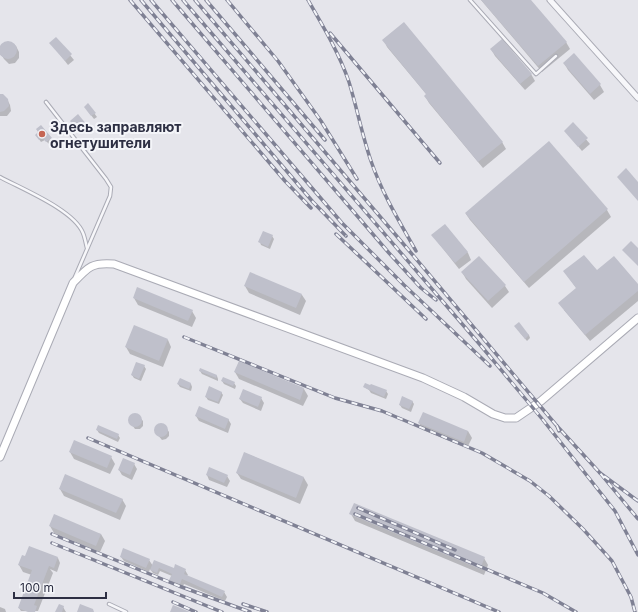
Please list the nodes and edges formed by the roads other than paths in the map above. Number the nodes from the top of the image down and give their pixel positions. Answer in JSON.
{"nodes":[{"id":1,"x":470,"y":0,"type":"edge"},
{"id":2,"x":550,"y":0,"type":"edge"},
{"id":3,"x":556,"y":56,"type":"dead end"},
{"id":4,"x":638,"y":98,"type":"edge"},
{"id":5,"x":46,"y":102,"type":"dead end"},
{"id":6,"x":0,"y":177,"type":"edge"},
{"id":7,"x":87,"y":248,"type":"junction"},
{"id":8,"x":73,"y":283,"type":"junction"},
{"id":9,"x":638,"y":318,"type":"edge"},
{"id":10,"x":0,"y":457,"type":"edge"},
{"id":11,"x":109,"y":604,"type":"dead end"},
{"id":12,"x":126,"y":612,"type":"edge"}],
"edges":[{"from":1,"to":3,"type":"lane"},
{"from":2,"to":4,"type":"street"},
{"from":5,"to":7,"type":"lane"},
{"from":6,"to":7,"type":"lane"},
{"from":7,"to":8,"type":"lane"},
{"from":8,"to":9,"type":"street"},
{"from":8,"to":10,"type":"street"},
{"from":11,"to":12,"type":"lane"}]}
